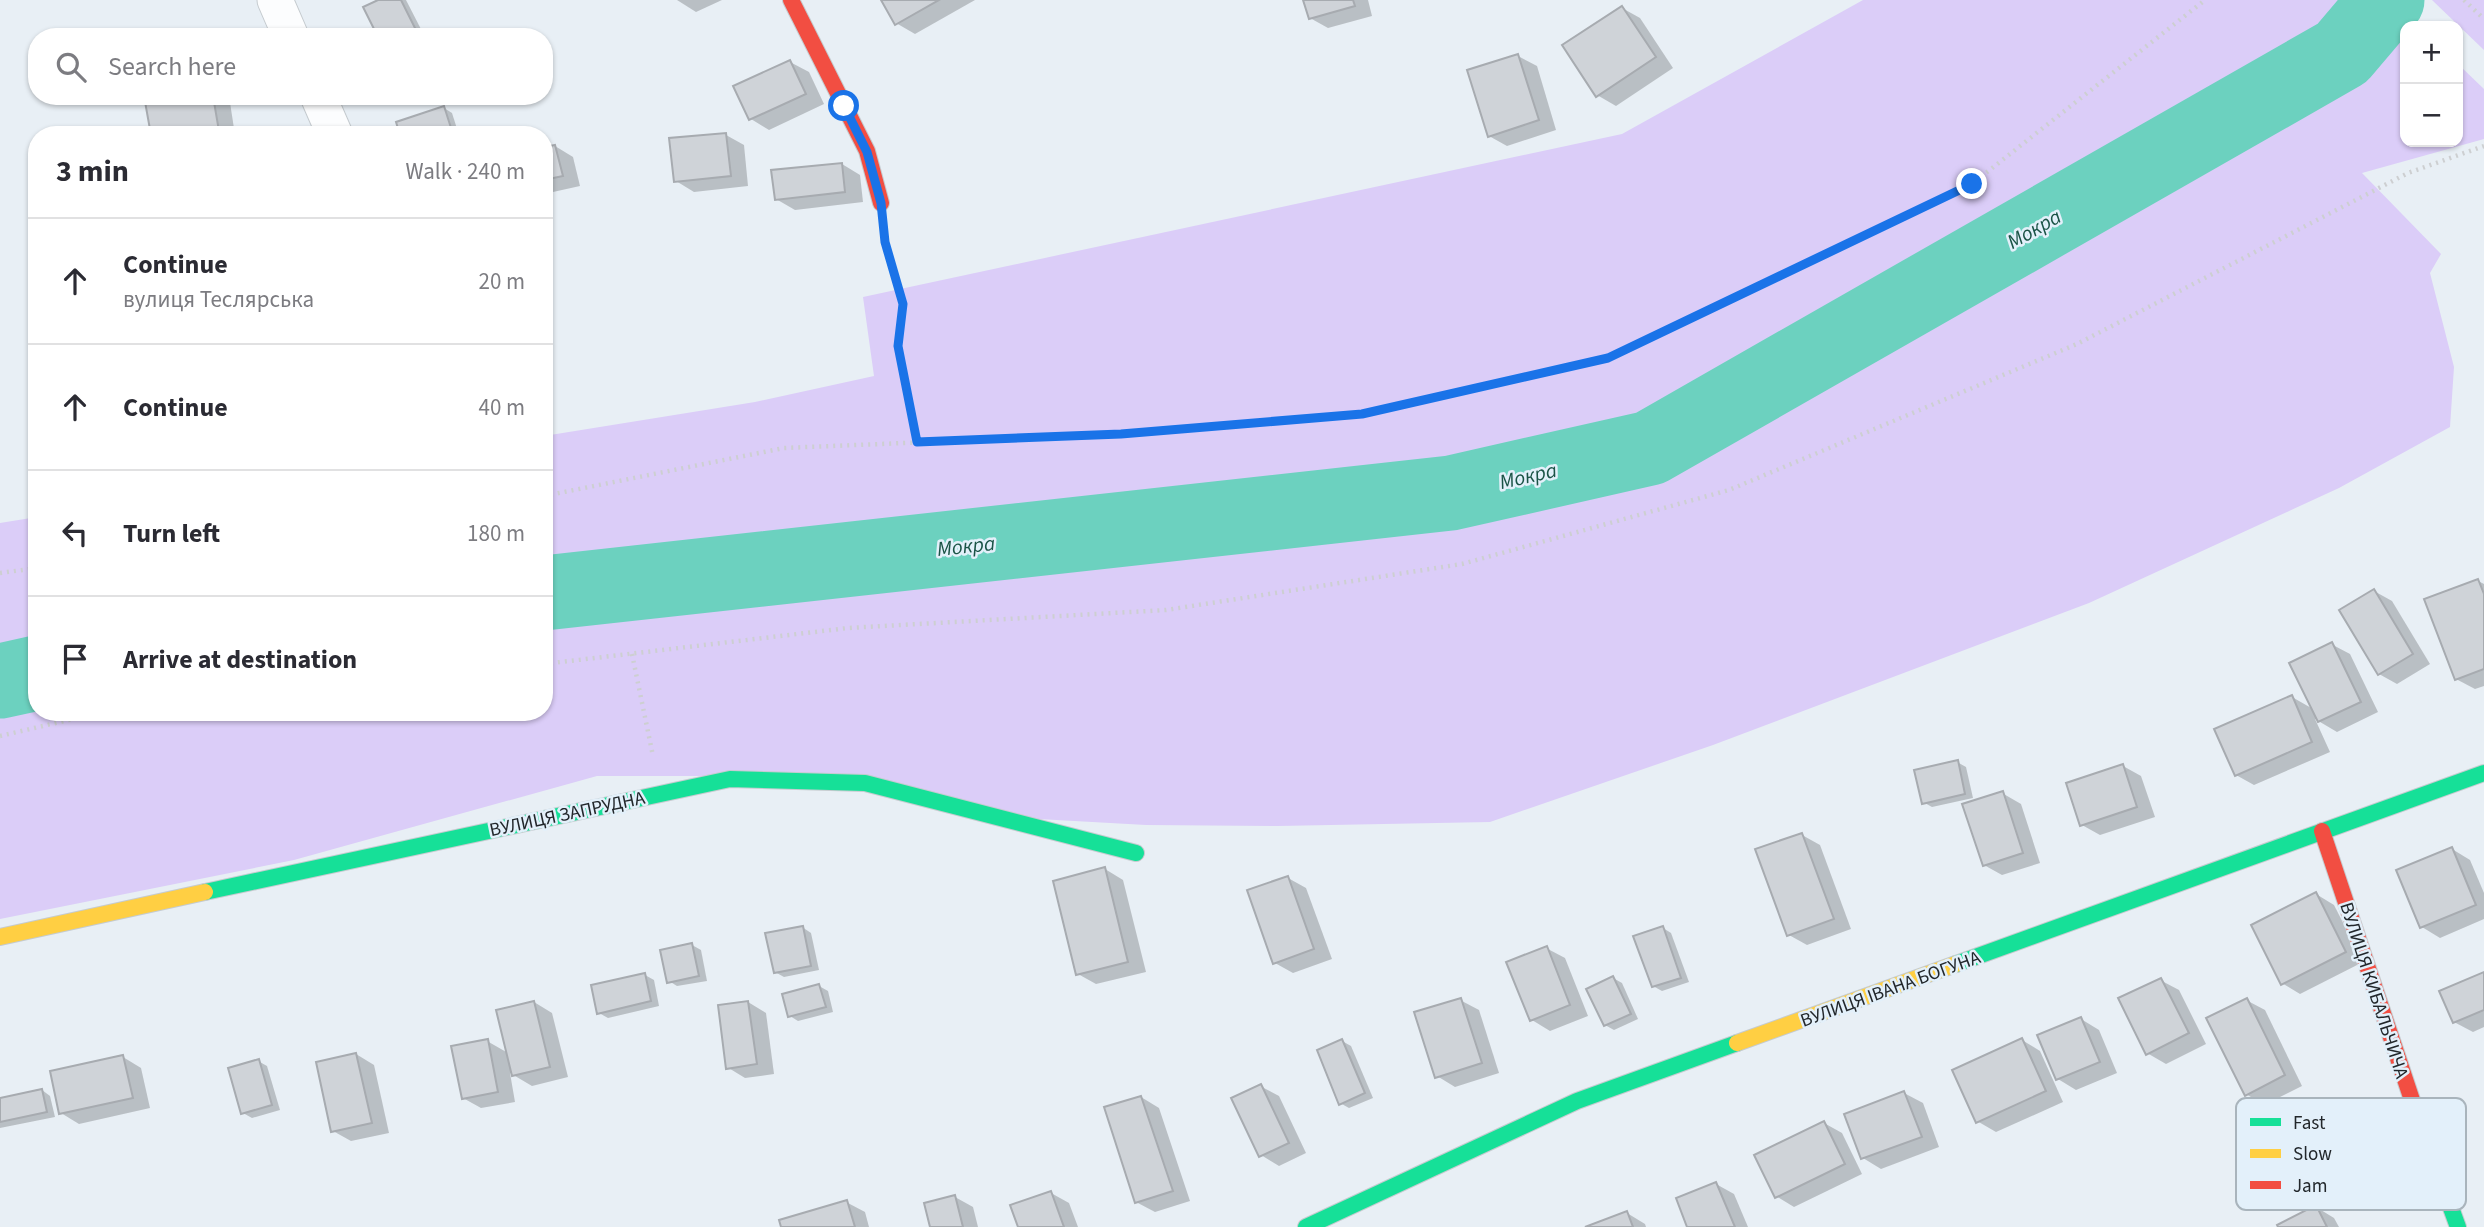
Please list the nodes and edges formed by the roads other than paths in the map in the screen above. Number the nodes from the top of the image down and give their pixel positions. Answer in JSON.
{"nodes":[{"id":1,"x":275,"y":0,"type":"edge"},
{"id":2,"x":791,"y":0,"type":"edge"},
{"id":3,"x":287,"y":28,"type":"edge"},
{"id":4,"x":322,"y":105,"type":"edge"},
{"id":5,"x":331,"y":126,"type":"edge"},
{"id":6,"x":881,"y":203,"type":"road end"},
{"id":7,"x":2484,"y":773,"type":"edge"},
{"id":8,"x":2322,"y":831,"type":"junction"},
{"id":9,"x":1136,"y":853,"type":"dead end"},
{"id":10,"x":0,"y":937,"type":"edge"},
{"id":11,"x":2410,"y":1098,"type":"edge"},
{"id":12,"x":2452,"y":1210,"type":"edge"},
{"id":13,"x":1306,"y":1227,"type":"edge"},
{"id":14,"x":2458,"y":1227,"type":"edge"}],
"edges":[{"from":1,"to":3,"type":"street"},
{"from":2,"to":6,"type":"street"},
{"from":4,"to":5,"type":"street"},
{"from":7,"to":8,"type":"street","name":"ВУЛИЦЯ ІВАНА БОГУНА"},
{"from":8,"to":11,"type":"street","name":"ВУЛИЦЯ КИБАЛЬЧИЧА"},
{"from":8,"to":13,"type":"street","name":"ВУЛИЦЯ ІВАНА БОГУНА"},
{"from":9,"to":10,"type":"street","name":"ВУЛИЦЯ ЗАПРУДНА"},
{"from":12,"to":14,"type":"street","name":"ВУЛИЦЯ КИБАЛЬЧИЧА"}]}
